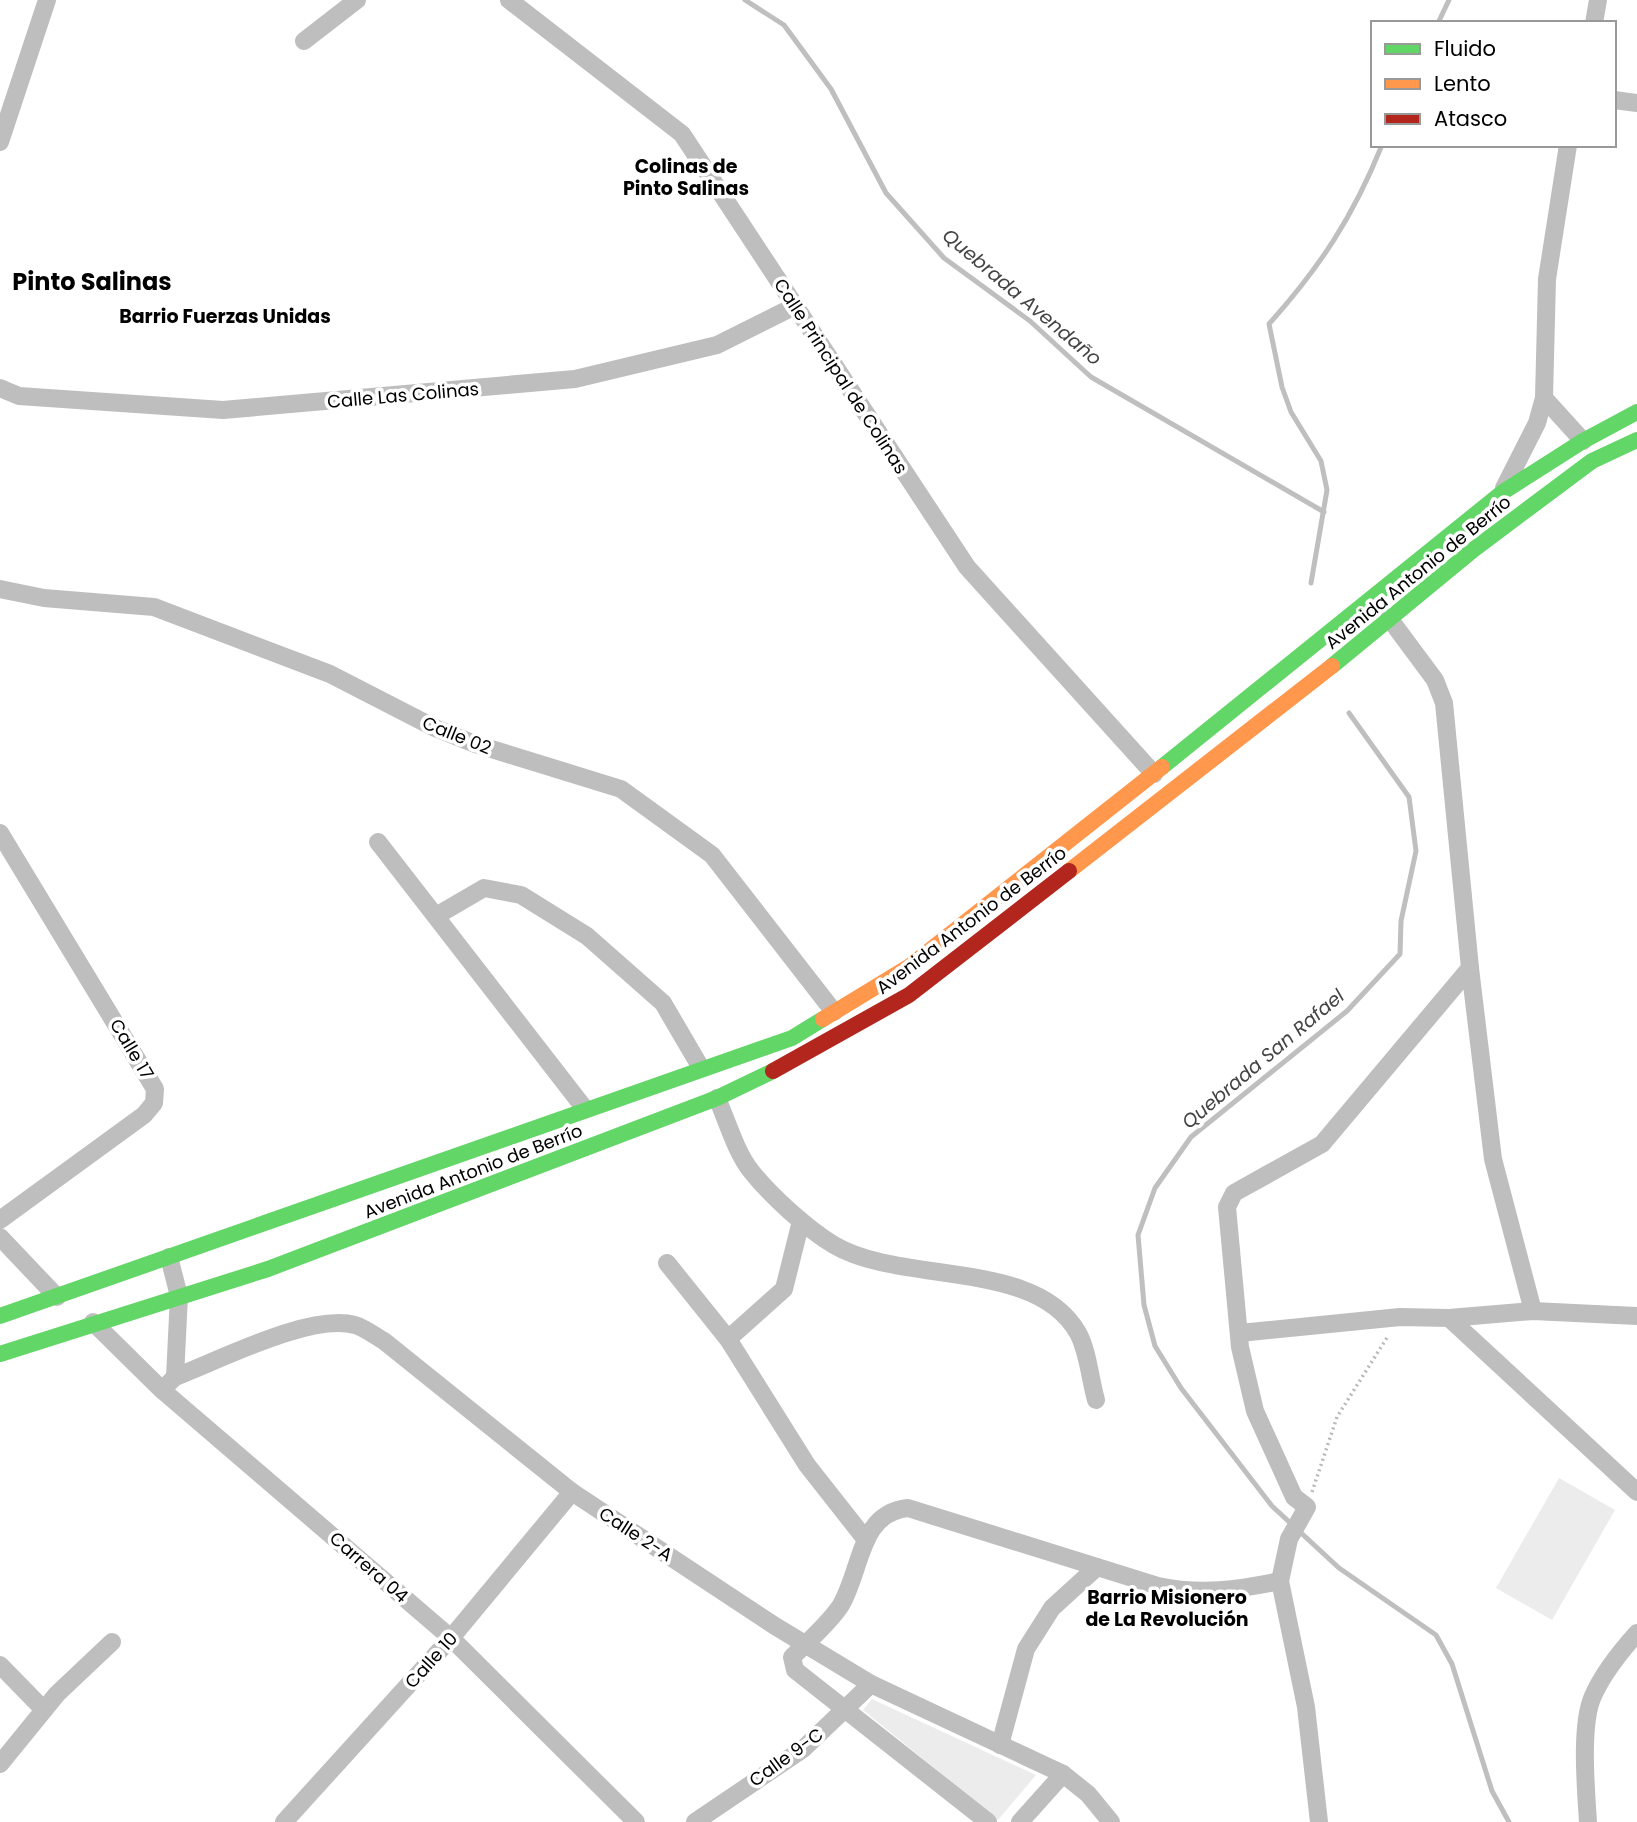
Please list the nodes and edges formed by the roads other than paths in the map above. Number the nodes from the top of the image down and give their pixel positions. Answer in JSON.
{"nodes":[{"id":1,"x":47,"y":0,"type":"edge"},
{"id":2,"x":357,"y":0,"type":"edge"},
{"id":3,"x":509,"y":0,"type":"edge"},
{"id":4,"x":1598,"y":0,"type":"edge"},
{"id":5,"x":1594,"y":21,"type":"edge"},
{"id":6,"x":304,"y":41,"type":"dead end"},
{"id":7,"x":1616,"y":100,"type":"edge"},
{"id":8,"x":1637,"y":103,"type":"edge"},
{"id":9,"x":0,"y":142,"type":"edge"},
{"id":10,"x":1568,"y":147,"type":"edge"},
{"id":11,"x":795,"y":306,"type":"junction"},
{"id":12,"x":0,"y":388,"type":"edge"},
{"id":13,"x":1544,"y":398,"type":"junction"},
{"id":14,"x":1637,"y":412,"type":"edge"},
{"id":15,"x":1637,"y":440,"type":"edge"},
{"id":16,"x":1583,"y":441,"type":"junction"},
{"id":17,"x":1503,"y":492,"type":"junction"},
{"id":18,"x":0,"y":589,"type":"edge"},
{"id":19,"x":1389,"y":618,"type":"junction"},
{"id":20,"x":1154,"y":774,"type":"junction"},
{"id":21,"x":0,"y":833,"type":"edge"},
{"id":22,"x":378,"y":842,"type":"dead end"},
{"id":23,"x":436,"y":916,"type":"junction"},
{"id":24,"x":1470,"y":968,"type":"junction"},
{"id":25,"x":834,"y":1012,"type":"junction"},
{"id":26,"x":701,"y":1068,"type":"junction"},
{"id":27,"x":717,"y":1098,"type":"junction"},
{"id":28,"x":585,"y":1109,"type":"junction"},
{"id":29,"x":0,"y":1220,"type":"edge"},
{"id":30,"x":801,"y":1221,"type":"junction"},
{"id":31,"x":0,"y":1237,"type":"edge"},
{"id":32,"x":169,"y":1257,"type":"junction"},
{"id":33,"x":667,"y":1263,"type":"dead end"},
{"id":34,"x":179,"y":1296,"type":"junction"},
{"id":35,"x":57,"y":1297,"type":"junction"},
{"id":36,"x":1534,"y":1311,"type":"junction"},
{"id":37,"x":0,"y":1316,"type":"edge"},
{"id":38,"x":1637,"y":1316,"type":"edge"},
{"id":39,"x":1449,"y":1318,"type":"junction"},
{"id":40,"x":93,"y":1322,"type":"junction"},
{"id":41,"x":1240,"y":1334,"type":"junction"},
{"id":42,"x":728,"y":1339,"type":"junction"},
{"id":43,"x":0,"y":1354,"type":"edge"},
{"id":44,"x":175,"y":1377,"type":"junction"},
{"id":45,"x":162,"y":1390,"type":"junction"},
{"id":46,"x":1096,"y":1400,"type":"dead end"},
{"id":47,"x":572,"y":1492,"type":"junction"},
{"id":48,"x":1637,"y":1492,"type":"edge"},
{"id":49,"x":866,"y":1540,"type":"junction"},
{"id":50,"x":1097,"y":1567,"type":"junction"},
{"id":51,"x":1280,"y":1581,"type":"junction"},
{"id":52,"x":1637,"y":1633,"type":"edge"},
{"id":53,"x":451,"y":1638,"type":"junction"},
{"id":54,"x":112,"y":1642,"type":"dead end"},
{"id":55,"x":806,"y":1644,"type":"junction"},
{"id":56,"x":0,"y":1665,"type":"edge"},
{"id":57,"x":871,"y":1684,"type":"junction"},
{"id":58,"x":44,"y":1710,"type":"junction"},
{"id":59,"x":845,"y":1712,"type":"junction"},
{"id":60,"x":1000,"y":1745,"type":"junction"},
{"id":61,"x":0,"y":1765,"type":"edge"},
{"id":62,"x":1063,"y":1774,"type":"junction"},
{"id":63,"x":293,"y":1820,"type":"edge"},
{"id":64,"x":636,"y":1822,"type":"edge"},
{"id":65,"x":695,"y":1822,"type":"edge"},
{"id":66,"x":988,"y":1822,"type":"edge"},
{"id":67,"x":1020,"y":1822,"type":"edge"},
{"id":68,"x":1111,"y":1822,"type":"edge"},
{"id":69,"x":1319,"y":1822,"type":"edge"},
{"id":70,"x":1588,"y":1822,"type":"edge"}],
"edges":[{"from":1,"to":9,"type":"street"},
{"from":2,"to":6,"type":"street"},
{"from":3,"to":11,"type":"street","name":"Calle Principal de Colinas"},
{"from":4,"to":5,"type":"street"},
{"from":7,"to":8,"type":"street"},
{"from":10,"to":13,"type":"street"},
{"from":11,"to":12,"type":"street","name":"Calle Las Colinas"},
{"from":11,"to":20,"type":"street","name":"Calle Principal de Colinas"},
{"from":13,"to":16,"type":"street"},
{"from":13,"to":17,"type":"street"},
{"from":14,"to":16,"type":"street","name":"Avenida Antonio de Berrío"},
{"from":15,"to":19,"type":"street","name":"Avenida Antonio de Berrío"},
{"from":16,"to":17,"type":"street","name":"Avenida Antonio de Berrío"},
{"from":17,"to":20,"type":"street","name":"Avenida Antonio de Berrío"},
{"from":18,"to":25,"type":"street","name":"Calle 02"},
{"from":19,"to":24,"type":"street"},
{"from":19,"to":27,"type":"street","name":"Avenida Antonio de Berrío"},
{"from":20,"to":25,"type":"street","name":"Avenida Antonio de Berrío"},
{"from":21,"to":29,"type":"street","name":"Calle 17"},
{"from":22,"to":23,"type":"street"},
{"from":23,"to":26,"type":"street"},
{"from":23,"to":28,"type":"street"},
{"from":24,"to":36,"type":"street"},
{"from":24,"to":41,"type":"street"},
{"from":25,"to":26,"type":"street","name":"Avenida Antonio de Berrío"},
{"from":26,"to":28,"type":"street","name":"Avenida Antonio de Berrío"},
{"from":27,"to":30,"type":"street"},
{"from":27,"to":34,"type":"street","name":"Avenida Antonio de Berrío"},
{"from":28,"to":32,"type":"street","name":"Avenida Antonio de Berrío"},
{"from":30,"to":42,"type":"street"},
{"from":30,"to":46,"type":"street"},
{"from":31,"to":35,"type":"street"},
{"from":32,"to":34,"type":"street"},
{"from":32,"to":35,"type":"street","name":"Avenida Antonio de Berrío"},
{"from":33,"to":42,"type":"street"},
{"from":34,"to":40,"type":"street","name":"Avenida Antonio de Berrío"},
{"from":34,"to":44,"type":"street"},
{"from":35,"to":37,"type":"street","name":"Avenida Antonio de Berrío"},
{"from":36,"to":38,"type":"street"},
{"from":36,"to":39,"type":"street"},
{"from":39,"to":41,"type":"street"},
{"from":39,"to":48,"type":"street"},
{"from":40,"to":43,"type":"street","name":"Avenida Antonio de Berrío"},
{"from":40,"to":45,"type":"street","name":"Carrera 04"},
{"from":41,"to":51,"type":"street"},
{"from":42,"to":49,"type":"street"},
{"from":44,"to":45,"type":"street","name":"Calle 2-A"},
{"from":44,"to":47,"type":"street","name":"Calle 2-A"},
{"from":45,"to":53,"type":"street","name":"Carrera 04"},
{"from":47,"to":53,"type":"street","name":"Calle 10"},
{"from":47,"to":55,"type":"street","name":"Calle 2-A"},
{"from":49,"to":50,"type":"street"},
{"from":49,"to":55,"type":"street"},
{"from":50,"to":51,"type":"street"},
{"from":50,"to":60,"type":"street"},
{"from":51,"to":69,"type":"street"},
{"from":52,"to":70,"type":"street"},
{"from":53,"to":63,"type":"street","name":"Calle 10"},
{"from":53,"to":64,"type":"street","name":"Carrera 04"},
{"from":54,"to":58,"type":"street"},
{"from":55,"to":57,"type":"street","name":"Calle 2-A"},
{"from":55,"to":59,"type":"street"},
{"from":56,"to":58,"type":"street"},
{"from":57,"to":59,"type":"street","name":"Calle 9-C"},
{"from":57,"to":60,"type":"street","name":"Calle 2-A"},
{"from":58,"to":61,"type":"street"},
{"from":59,"to":65,"type":"street","name":"Calle 9-C"},
{"from":59,"to":66,"type":"street"},
{"from":60,"to":62,"type":"street","name":"Calle 2-A"},
{"from":62,"to":67,"type":"street"},
{"from":62,"to":68,"type":"street","name":"Calle 2-A"}]}
